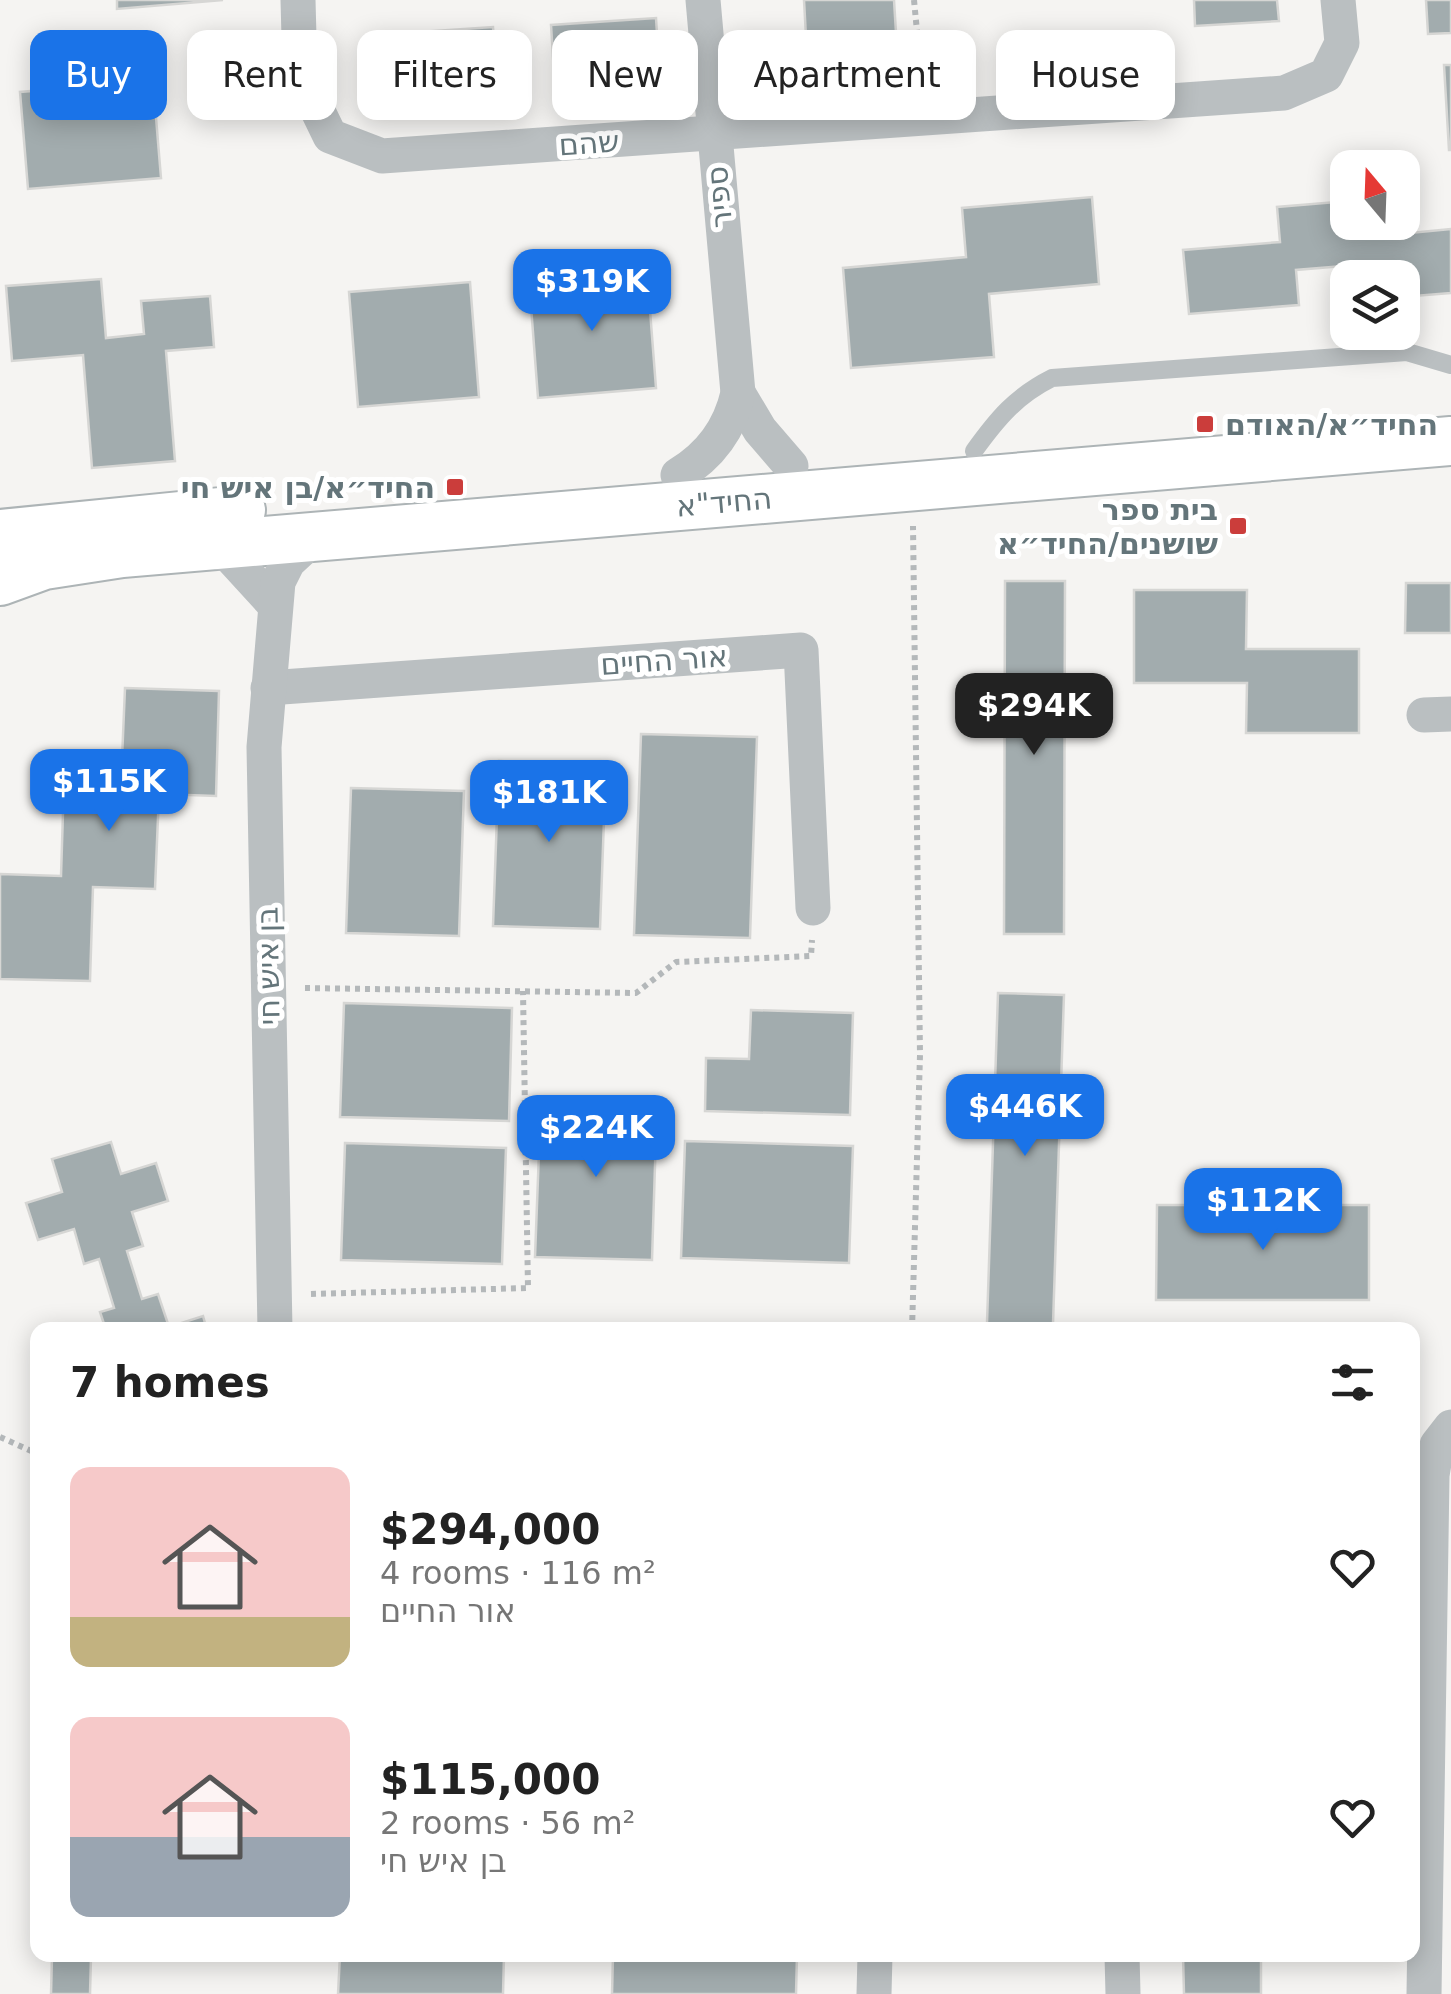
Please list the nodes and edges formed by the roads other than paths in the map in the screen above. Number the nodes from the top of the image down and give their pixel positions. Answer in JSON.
{"nodes":[{"id":1,"x":298,"y":0,"type":"edge"},
{"id":2,"x":703,"y":0,"type":"edge"},
{"id":3,"x":1338,"y":0,"type":"edge"},
{"id":4,"x":714,"y":134,"type":"junction"},
{"id":5,"x":1451,"y":365,"type":"edge"},
{"id":6,"x":738,"y":393,"type":"junction"},
{"id":7,"x":1451,"y":412,"type":"edge"},
{"id":8,"x":1451,"y":440,"type":"edge"},
{"id":9,"x":974,"y":451,"type":"junction"},
{"id":10,"x":791,"y":466,"type":"junction"},
{"id":11,"x":678,"y":475,"type":"junction"},
{"id":12,"x":0,"y":534,"type":"edge"},
{"id":13,"x":316,"y":536,"type":"junction"},
{"id":14,"x":203,"y":546,"type":"junction"},
{"id":15,"x":0,"y":581,"type":"edge"},
{"id":16,"x":274,"y":603,"type":"junction"},
{"id":17,"x":268,"y":688,"type":"junction"},
{"id":18,"x":813,"y":908,"type":"road end"},
{"id":19,"x":275,"y":1313,"type":"edge"},
{"id":20,"x":1451,"y":1427,"type":"edge"},
{"id":21,"x":875,"y":1962,"type":"edge"},
{"id":22,"x":1122,"y":1962,"type":"edge"},
{"id":23,"x":874,"y":1994,"type":"edge"},
{"id":24,"x":1123,"y":1994,"type":"edge"},
{"id":25,"x":1424,"y":1994,"type":"edge"}],
"edges":[{"from":1,"to":4,"type":"street","name":"שהם"},
{"from":2,"to":4,"type":"street","name":"ספיר"},
{"from":3,"to":4,"type":"street","name":"שהם"},
{"from":4,"to":6,"type":"street","name":"ספיר"},
{"from":5,"to":9,"type":"lane"},
{"from":6,"to":10,"type":"street","name":"ספיר"},
{"from":6,"to":11,"type":"street","name":"ספיר"},
{"from":7,"to":9,"type":"street","name":"החיד\"א"},
{"from":8,"to":13,"type":"street","name":"החיד\"א"},
{"from":9,"to":10,"type":"street","name":"החיד\"א"},
{"from":10,"to":11,"type":"street","name":"החיד\"א"},
{"from":11,"to":12,"type":"street","name":"החיד\"א"},
{"from":13,"to":14,"type":"street","name":"החיד\"א"},
{"from":13,"to":16,"type":"street","name":"בן איש חי"},
{"from":14,"to":15,"type":"street","name":"החיד\"א"},
{"from":14,"to":16,"type":"street"},
{"from":16,"to":17,"type":"street","name":"בן איש חי"},
{"from":17,"to":18,"type":"street","name":"אור החיים"},
{"from":17,"to":19,"type":"street","name":"בן איש חי"},
{"from":20,"to":25,"type":"street"},
{"from":21,"to":23,"type":"street"},
{"from":22,"to":24,"type":"street"}]}
